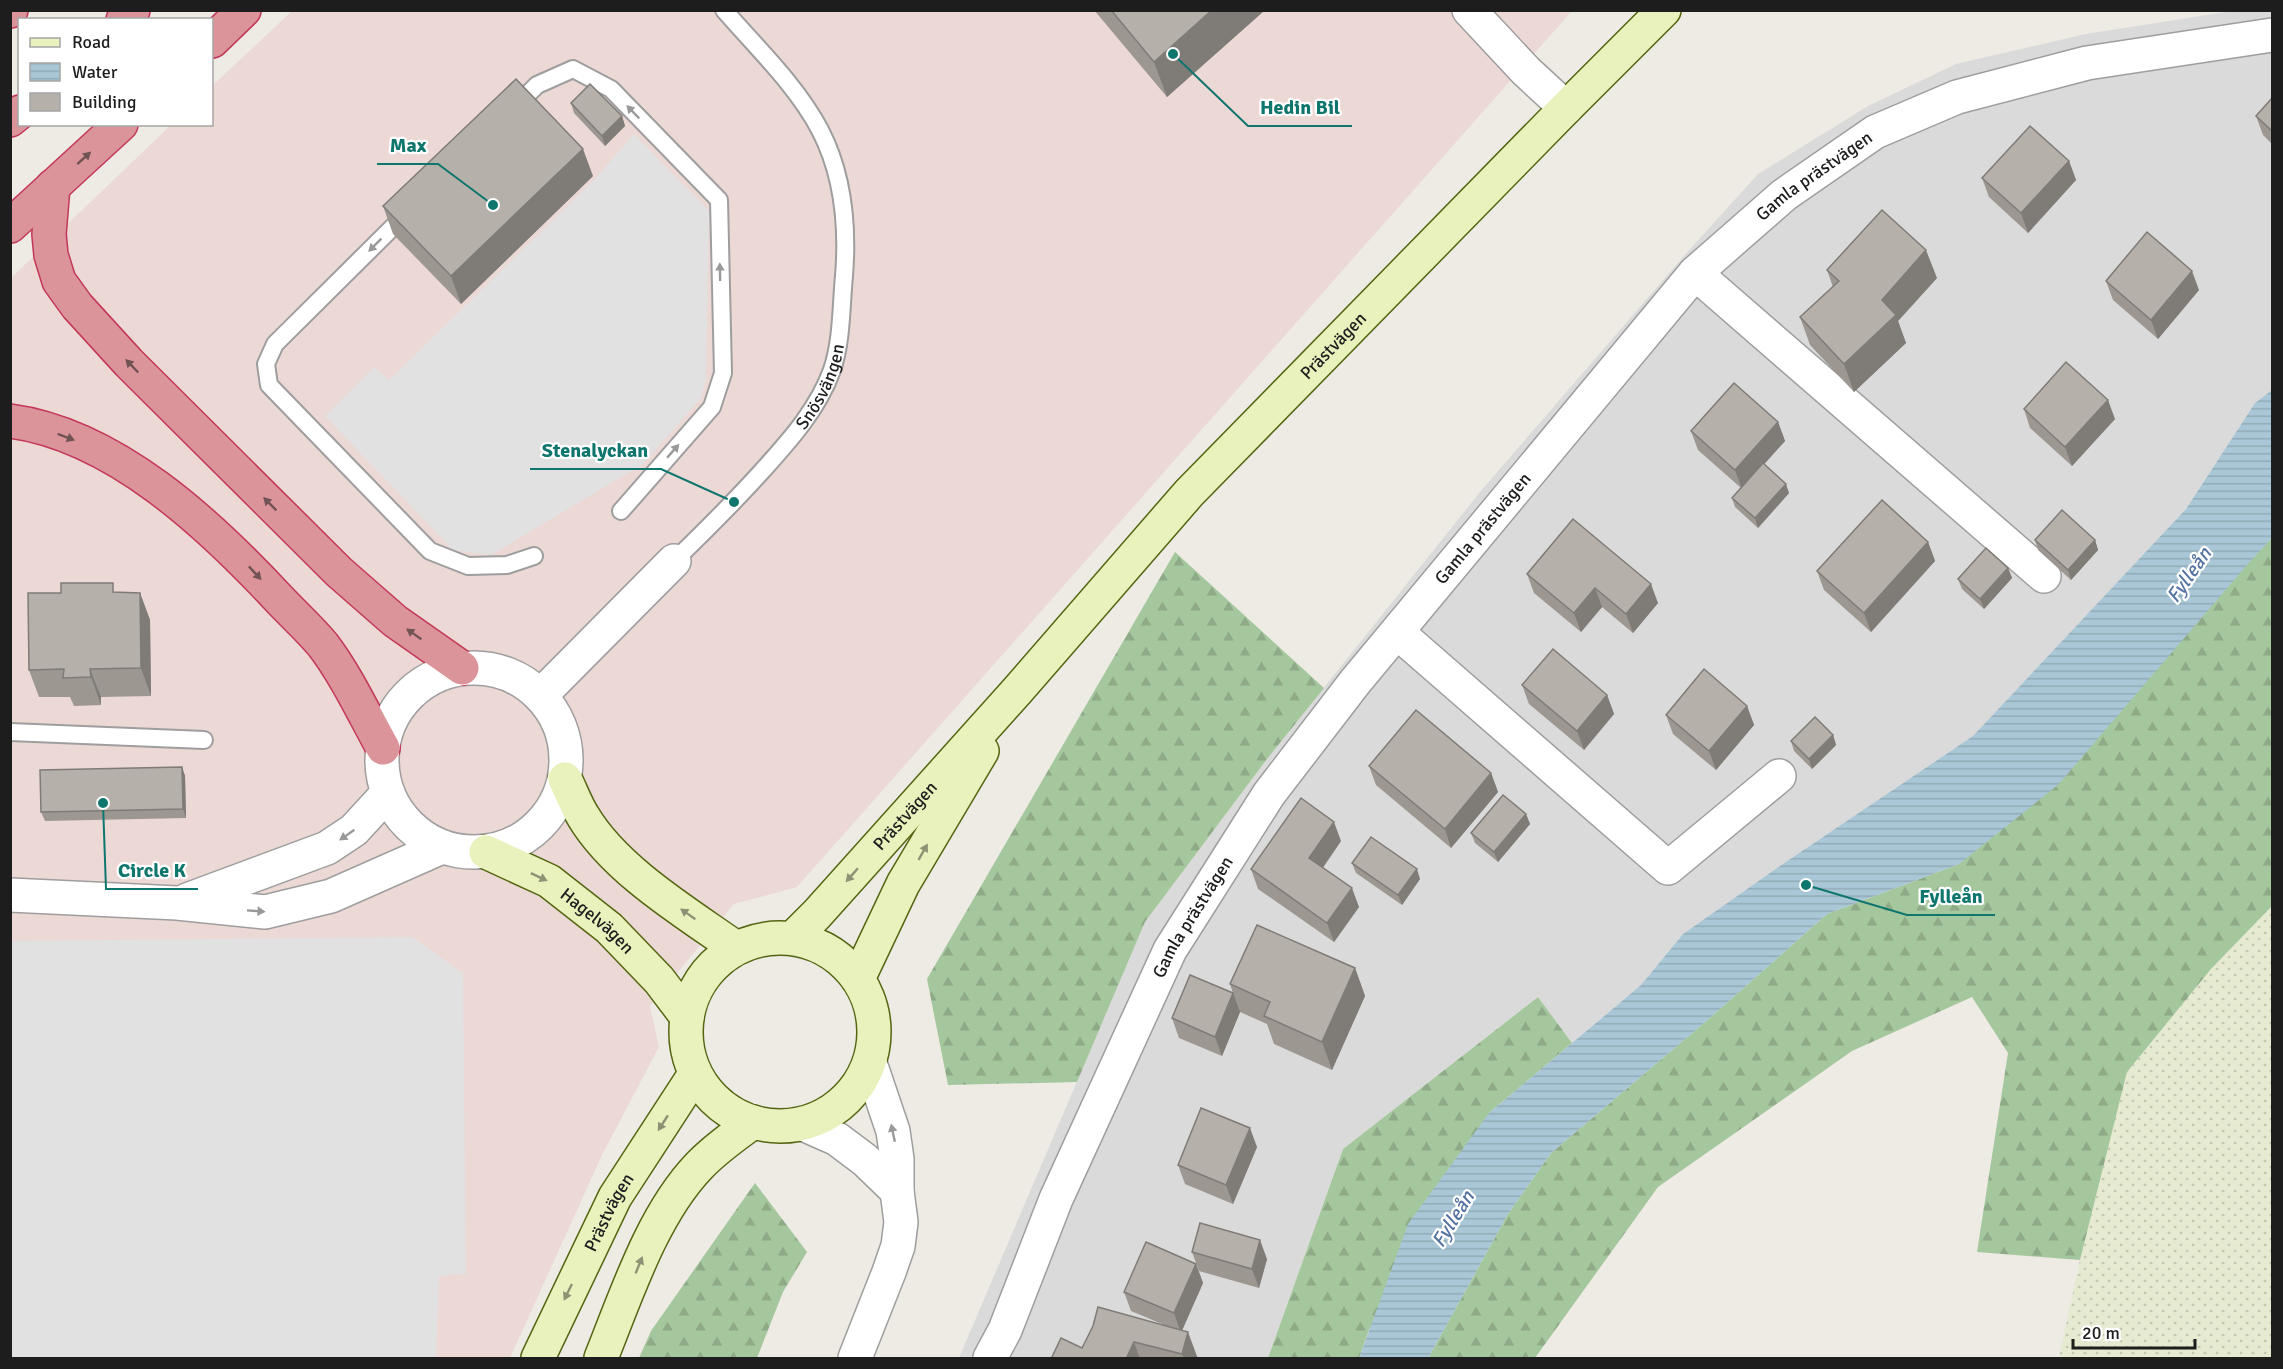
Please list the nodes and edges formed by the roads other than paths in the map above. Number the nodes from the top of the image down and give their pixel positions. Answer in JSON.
{"nodes":[{"id":1,"x":244,"y":10,"type":"edge"},
{"id":2,"x":724,"y":10,"type":"edge"},
{"id":3,"x":1469,"y":10,"type":"edge"},
{"id":4,"x":1664,"y":10,"type":"edge"},
{"id":5,"x":2272,"y":34,"type":"edge"},
{"id":6,"x":213,"y":40,"type":"edge"},
{"id":7,"x":1566,"y":108,"type":"junction"},
{"id":8,"x":504,"y":119,"type":"edge"},
{"id":9,"x":119,"y":126,"type":"edge"},
{"id":10,"x":53,"y":186,"type":"junction"},
{"id":11,"x":419,"y":202,"type":"edge"},
{"id":12,"x":10,"y":226,"type":"edge"},
{"id":13,"x":1695,"y":273,"type":"junction"},
{"id":14,"x":10,"y":422,"type":"edge"},
{"id":15,"x":621,"y":511,"type":"dead end"},
{"id":16,"x":534,"y":556,"type":"dead end"},
{"id":17,"x":674,"y":561,"type":"joint"},
{"id":18,"x":2044,"y":576,"type":"dead end"},
{"id":19,"x":1397,"y":632,"type":"junction"},
{"id":20,"x":462,"y":668,"type":"junction"},
{"id":21,"x":1017,"y":691,"type":"junction"},
{"id":22,"x":541,"y":695,"type":"junction"},
{"id":23,"x":10,"y":732,"type":"edge"},
{"id":24,"x":204,"y":740,"type":"dead end"},
{"id":25,"x":382,"y":748,"type":"junction"},
{"id":26,"x":1779,"y":776,"type":"dead end"},
{"id":27,"x":565,"y":779,"type":"junction"},
{"id":28,"x":388,"y":793,"type":"junction"},
{"id":29,"x":442,"y":847,"type":"junction"},
{"id":30,"x":486,"y":852,"type":"junction"},
{"id":31,"x":10,"y":895,"type":"edge"},
{"id":32,"x":177,"y":903,"type":"junction"},
{"id":33,"x":793,"y":938,"type":"junction"},
{"id":34,"x":735,"y":948,"type":"junction"},
{"id":35,"x":858,"y":979,"type":"junction"},
{"id":36,"x":687,"y":1017,"type":"junction"},
{"id":37,"x":870,"y":1063,"type":"junction"},
{"id":38,"x":695,"y":1074,"type":"junction"},
{"id":39,"x":753,"y":1122,"type":"junction"},
{"id":40,"x":803,"y":1124,"type":"junction"},
{"id":41,"x":897,"y":1191,"type":"junction"},
{"id":42,"x":538,"y":1359,"type":"edge"},
{"id":43,"x":601,"y":1359,"type":"edge"},
{"id":44,"x":855,"y":1359,"type":"edge"},
{"id":45,"x":990,"y":1359,"type":"edge"}],
"edges":[{"from":1,"to":6,"type":"highway"},
{"from":2,"to":17,"type":"lane","name":"Snösvängen"},
{"from":3,"to":7,"type":"street"},
{"from":4,"to":7,"type":"street","name":"Prästvägen"},
{"from":5,"to":13,"type":"street","name":"Gamla prästvägen"},
{"from":7,"to":21,"type":"street","name":"Prästvägen"},
{"from":15,"to":8,"type":"lane","one_way":true},
{"from":10,"to":9,"type":"highway","one_way":true},
{"from":10,"to":12,"type":"highway"},
{"from":20,"to":10,"type":"highway","one_way":true},
{"from":11,"to":16,"type":"lane","one_way":true},
{"from":13,"to":18,"type":"street"},
{"from":13,"to":19,"type":"street","name":"Gamla prästvägen"},
{"from":14,"to":25,"type":"highway","one_way":true},
{"from":17,"to":22,"type":"street","name":"Snösvängen"},
{"from":19,"to":26,"type":"street"},
{"from":19,"to":45,"type":"street","name":"Gamla prästvägen"},
{"from":20,"to":22,"type":"street"},
{"from":20,"to":25,"type":"street"},
{"from":21,"to":33,"type":"street","name":"Prästvägen","one_way":true},
{"from":35,"to":21,"type":"street","name":"Prästvägen","one_way":true},
{"from":22,"to":27,"type":"street"},
{"from":23,"to":24,"type":"lane"},
{"from":25,"to":28,"type":"street"},
{"from":27,"to":30,"type":"street"},
{"from":34,"to":27,"type":"street","one_way":true},
{"from":28,"to":29,"type":"street"},
{"from":28,"to":32,"type":"street","one_way":true},
{"from":29,"to":30,"type":"street"},
{"from":32,"to":29,"type":"street","one_way":true},
{"from":30,"to":36,"type":"street","name":"Hagelvägen","one_way":true},
{"from":31,"to":32,"type":"street"},
{"from":33,"to":34,"type":"street"},
{"from":33,"to":35,"type":"street"},
{"from":34,"to":36,"type":"street"},
{"from":35,"to":37,"type":"street"},
{"from":36,"to":38,"type":"street"},
{"from":37,"to":40,"type":"street"},
{"from":41,"to":37,"type":"street","one_way":true},
{"from":38,"to":39,"type":"street"},
{"from":38,"to":42,"type":"street","name":"Prästvägen","one_way":true},
{"from":39,"to":40,"type":"street"},
{"from":43,"to":39,"type":"street","one_way":true},
{"from":40,"to":41,"type":"street"},
{"from":41,"to":44,"type":"street"}]}
